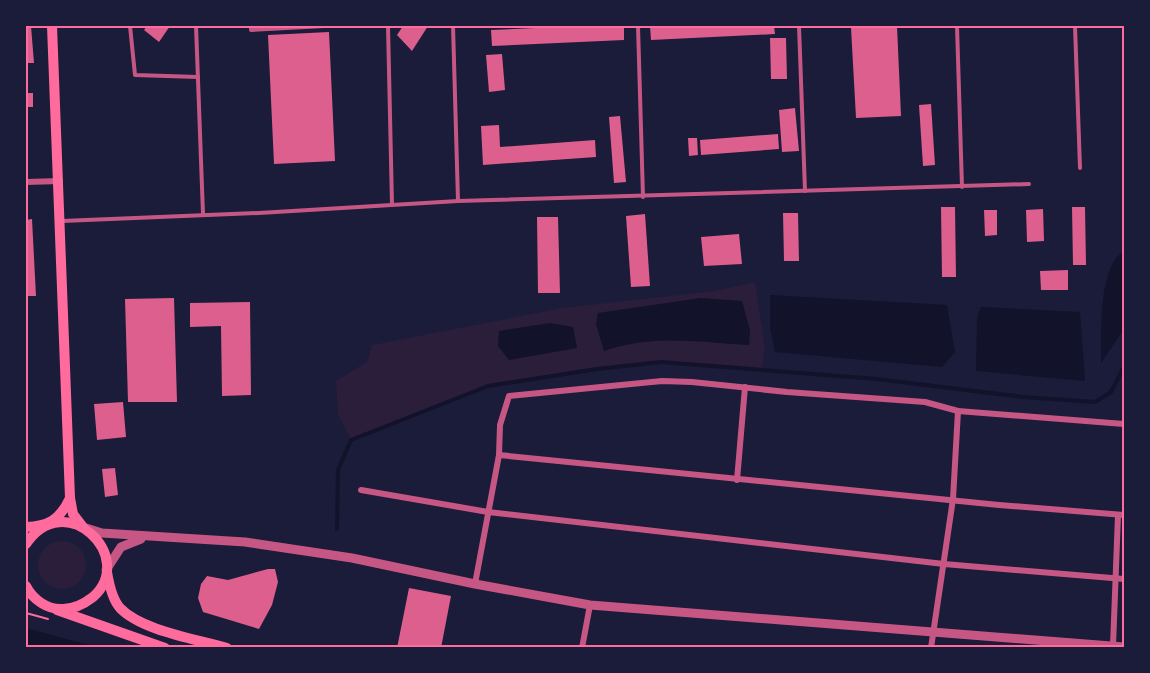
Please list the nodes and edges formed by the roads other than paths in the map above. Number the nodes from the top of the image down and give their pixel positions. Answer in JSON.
{"nodes":[{"id":1,"x":52,"y":26,"type":"edge"},
{"id":2,"x":130,"y":26,"type":"edge"},
{"id":3,"x":196,"y":26,"type":"edge"},
{"id":4,"x":251,"y":26,"type":"edge"},
{"id":5,"x":324,"y":26,"type":"edge"},
{"id":6,"x":388,"y":26,"type":"edge"},
{"id":7,"x":453,"y":26,"type":"edge"},
{"id":8,"x":638,"y":26,"type":"edge"},
{"id":9,"x":799,"y":26,"type":"edge"},
{"id":10,"x":957,"y":26,"type":"edge"},
{"id":11,"x":1075,"y":26,"type":"edge"},
{"id":12,"x":198,"y":77,"type":"junction"},
{"id":13,"x":1080,"y":168,"type":"dead end"},
{"id":14,"x":60,"y":181,"type":"junction"},
{"id":15,"x":26,"y":182,"type":"edge"},
{"id":16,"x":1029,"y":184,"type":"dead end"},
{"id":17,"x":962,"y":187,"type":"junction"},
{"id":18,"x":805,"y":191,"type":"junction"},
{"id":19,"x":643,"y":197,"type":"junction"},
{"id":20,"x":458,"y":201,"type":"junction"},
{"id":21,"x":392,"y":205,"type":"junction"},
{"id":22,"x":203,"y":214,"type":"junction"},
{"id":23,"x":61,"y":221,"type":"junction"},
{"id":24,"x":745,"y":387,"type":"junction"},
{"id":25,"x":958,"y":411,"type":"junction"},
{"id":26,"x":1125,"y":424,"type":"edge"},
{"id":27,"x":499,"y":455,"type":"junction"},
{"id":28,"x":737,"y":480,"type":"junction"},
{"id":29,"x":361,"y":490,"type":"dead end"},
{"id":30,"x":70,"y":498,"type":"junction"},
{"id":31,"x":953,"y":500,"type":"junction"},
{"id":32,"x":488,"y":512,"type":"junction"},
{"id":33,"x":1121,"y":515,"type":"edge"},
{"id":34,"x":46,"y":526,"type":"junction"},
{"id":35,"x":26,"y":527,"type":"edge"},
{"id":36,"x":83,"y":527,"type":"junction"},
{"id":37,"x":149,"y":537,"type":"junction"},
{"id":38,"x":26,"y":544,"type":"edge"},
{"id":39,"x":944,"y":564,"type":"junction"},
{"id":40,"x":106,"y":570,"type":"junction"},
{"id":41,"x":1113,"y":577,"type":"junction"},
{"id":42,"x":1125,"y":579,"type":"edge"},
{"id":43,"x":475,"y":584,"type":"junction"},
{"id":44,"x":26,"y":586,"type":"edge"},
{"id":45,"x":26,"y":600,"type":"edge"},
{"id":46,"x":590,"y":605,"type":"junction"},
{"id":47,"x":50,"y":607,"type":"junction"},
{"id":48,"x":933,"y":632,"type":"junction"},
{"id":49,"x":1113,"y":646,"type":"edge"},
{"id":50,"x":1125,"y":647,"type":"edge"},
{"id":51,"x":165,"y":648,"type":"edge"},
{"id":52,"x":227,"y":648,"type":"edge"},
{"id":53,"x":582,"y":648,"type":"edge"},
{"id":54,"x":931,"y":648,"type":"edge"}],
"edges":[{"from":1,"to":14,"type":"main road"},
{"from":2,"to":12,"type":"lane"},
{"from":3,"to":12,"type":"lane"},
{"from":4,"to":5,"type":"lane"},
{"from":6,"to":21,"type":"lane"},
{"from":7,"to":20,"type":"lane"},
{"from":8,"to":19,"type":"lane"},
{"from":9,"to":18,"type":"lane"},
{"from":10,"to":17,"type":"lane"},
{"from":11,"to":13,"type":"lane"},
{"from":12,"to":22,"type":"lane"},
{"from":14,"to":15,"type":"street"},
{"from":14,"to":23,"type":"main road"},
{"from":16,"to":17,"type":"lane"},
{"from":17,"to":18,"type":"lane"},
{"from":18,"to":19,"type":"lane"},
{"from":19,"to":20,"type":"lane"},
{"from":20,"to":21,"type":"lane"},
{"from":21,"to":22,"type":"lane"},
{"from":22,"to":23,"type":"lane"},
{"from":23,"to":30,"type":"main road"},
{"from":24,"to":25,"type":"street"},
{"from":24,"to":27,"type":"street"},
{"from":24,"to":28,"type":"street"},
{"from":25,"to":26,"type":"street"},
{"from":25,"to":31,"type":"street"},
{"from":27,"to":28,"type":"street"},
{"from":27,"to":32,"type":"street"},
{"from":28,"to":31,"type":"street"},
{"from":29,"to":32,"type":"street"},
{"from":30,"to":34,"type":"main road"},
{"from":30,"to":36,"type":"main road"},
{"from":31,"to":33,"type":"street"},
{"from":31,"to":39,"type":"street"},
{"from":32,"to":39,"type":"street"},
{"from":32,"to":43,"type":"street"},
{"from":33,"to":41,"type":"street"},
{"from":34,"to":35,"type":"main road"},
{"from":34,"to":36,"type":"main road"},
{"from":34,"to":38,"type":"main road"},
{"from":36,"to":37,"type":"street"},
{"from":36,"to":40,"type":"main road"},
{"from":37,"to":40,"type":"street"},
{"from":37,"to":43,"type":"street"},
{"from":39,"to":41,"type":"street"},
{"from":39,"to":48,"type":"street"},
{"from":40,"to":47,"type":"main road"},
{"from":40,"to":52,"type":"main road"},
{"from":41,"to":42,"type":"street"},
{"from":41,"to":49,"type":"street"},
{"from":43,"to":46,"type":"street"},
{"from":44,"to":47,"type":"main road"},
{"from":45,"to":47,"type":"main road"},
{"from":46,"to":48,"type":"street"},
{"from":46,"to":53,"type":"street"},
{"from":47,"to":51,"type":"main road"},
{"from":48,"to":49,"type":"street"},
{"from":48,"to":54,"type":"street"},
{"from":49,"to":50,"type":"street"}]}
